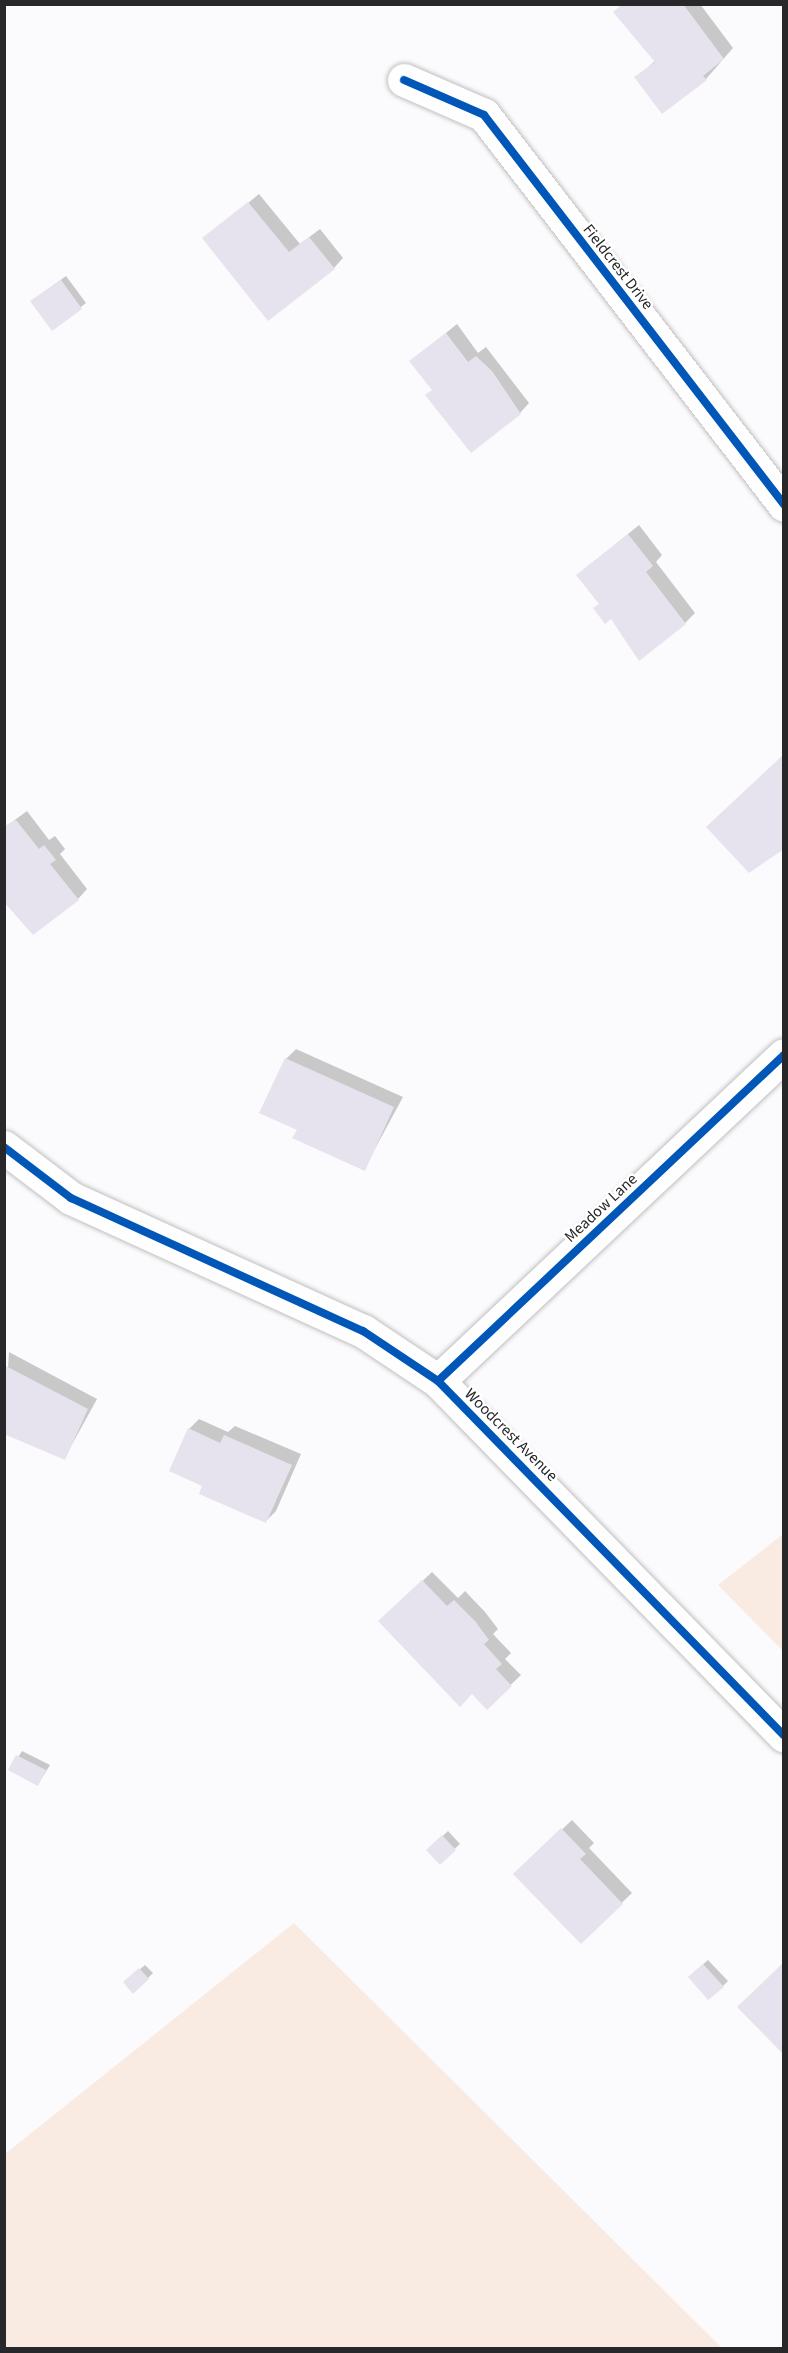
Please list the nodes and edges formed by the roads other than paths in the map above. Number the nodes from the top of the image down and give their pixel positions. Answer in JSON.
{"nodes":[{"id":1,"x":404,"y":80,"type":"dead end"},
{"id":2,"x":783,"y":505,"type":"edge"},
{"id":3,"x":783,"y":1055,"type":"edge"},
{"id":4,"x":4,"y":1147,"type":"edge"},
{"id":5,"x":438,"y":1381,"type":"junction"},
{"id":6,"x":783,"y":1735,"type":"edge"}],
"edges":[{"from":1,"to":2,"type":"street","name":"Fieldcrest Drive"},
{"from":3,"to":5,"type":"street","name":"Meadow Lane"},
{"from":4,"to":5,"type":"street","name":"Woodcrest Avenue"},
{"from":5,"to":6,"type":"street","name":"Woodcrest Avenue"}]}
